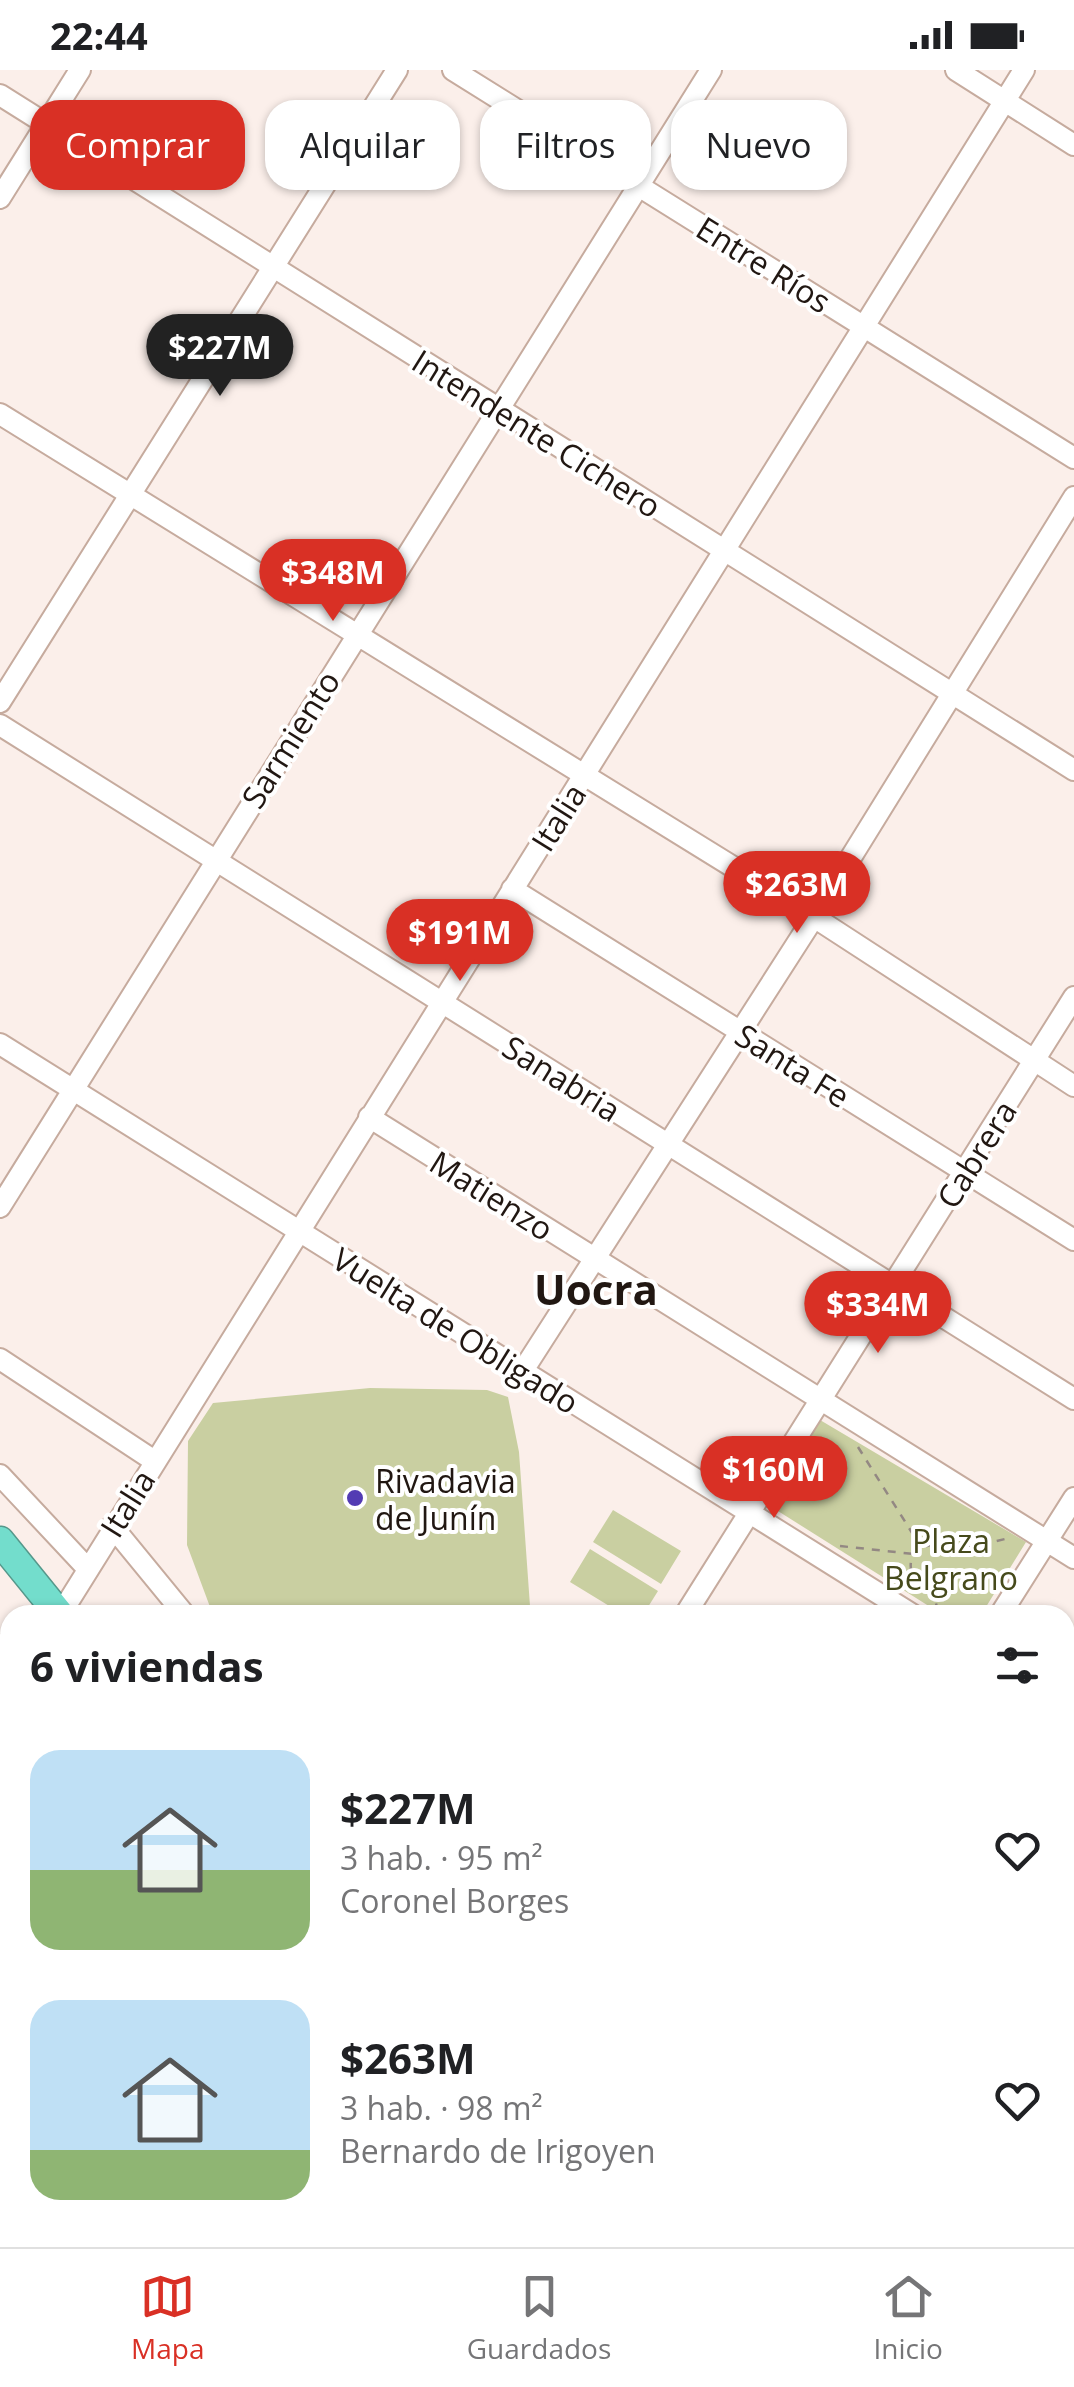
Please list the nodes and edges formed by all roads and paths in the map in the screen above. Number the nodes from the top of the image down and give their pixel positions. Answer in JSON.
{"nodes":[{"id":1,"x":80,"y":70,"type":"edge"},
{"id":2,"x":397,"y":70,"type":"edge"},
{"id":3,"x":453,"y":70,"type":"edge"},
{"id":4,"x":711,"y":70,"type":"edge"},
{"id":5,"x":956,"y":70,"type":"edge"},
{"id":6,"x":1024,"y":70,"type":"edge"},
{"id":7,"x":0,"y":95,"type":"edge"},
{"id":8,"x":61,"y":100,"type":"edge"},
{"id":9,"x":501,"y":100,"type":"edge"},
{"id":10,"x":1005,"y":101,"type":"junction"},
{"id":11,"x":30,"y":114,"type":"edge"},
{"id":12,"x":1074,"y":145,"type":"edge"},
{"id":13,"x":30,"y":150,"type":"edge"},
{"id":14,"x":651,"y":165,"type":"edge"},
{"id":15,"x":151,"y":190,"type":"edge"},
{"id":16,"x":635,"y":190,"type":"edge"},
{"id":17,"x":644,"y":190,"type":"edge"},
{"id":18,"x":0,"y":198,"type":"edge"},
{"id":19,"x":273,"y":267,"type":"junction"},
{"id":20,"x":866,"y":328,"type":"junction"},
{"id":21,"x":498,"y":408,"type":"junction"},
{"id":22,"x":0,"y":414,"type":"edge"},
{"id":23,"x":1074,"y":458,"type":"edge"},
{"id":24,"x":130,"y":495,"type":"junction"},
{"id":25,"x":1074,"y":497,"type":"edge"},
{"id":26,"x":725,"y":551,"type":"junction"},
{"id":27,"x":354,"y":636,"type":"junction"},
{"id":28,"x":952,"y":694,"type":"junction"},
{"id":29,"x":0,"y":702,"type":"edge"},
{"id":30,"x":0,"y":725,"type":"edge"},
{"id":31,"x":1074,"y":770,"type":"edge"},
{"id":32,"x":583,"y":776,"type":"junction"},
{"id":33,"x":215,"y":860,"type":"junction"},
{"id":34,"x":512,"y":889,"type":"junction"},
{"id":35,"x":814,"y":917,"type":"junction"},
{"id":36,"x":1074,"y":997,"type":"edge"},
{"id":37,"x":441,"y":1002,"type":"junction"},
{"id":38,"x":740,"y":1031,"type":"junction"},
{"id":39,"x":0,"y":1044,"type":"edge"},
{"id":40,"x":1034,"y":1060,"type":"junction"},
{"id":41,"x":1074,"y":1086,"type":"edge"},
{"id":42,"x":72,"y":1090,"type":"junction"},
{"id":43,"x":369,"y":1117,"type":"junction"},
{"id":44,"x":668,"y":1144,"type":"junction"},
{"id":45,"x":964,"y":1172,"type":"junction"},
{"id":46,"x":0,"y":1207,"type":"edge"},
{"id":47,"x":297,"y":1231,"type":"junction"},
{"id":48,"x":1074,"y":1240,"type":"edge"},
{"id":49,"x":594,"y":1258,"type":"junction"},
{"id":50,"x":893,"y":1285,"type":"junction"},
{"id":51,"x":0,"y":1360,"type":"edge"},
{"id":52,"x":522,"y":1372,"type":"junction"},
{"id":53,"x":1074,"y":1399,"type":"edge"},
{"id":54,"x":820,"y":1400,"type":"junction"},
{"id":55,"x":852,"y":1438,"type":"dead end"},
{"id":56,"x":153,"y":1460,"type":"junction"},
{"id":57,"x":0,"y":1475,"type":"edge"},
{"id":58,"x":1074,"y":1498,"type":"edge"},
{"id":59,"x":750,"y":1513,"type":"junction"},
{"id":60,"x":112,"y":1526,"type":"junction"},
{"id":61,"x":1040,"y":1537,"type":"junction"},
{"id":62,"x":0,"y":1541,"type":"edge"},
{"id":63,"x":828,"y":1544,"type":"dead end"},
{"id":64,"x":921,"y":1547,"type":"junction"},
{"id":65,"x":948,"y":1552,"type":"junction"},
{"id":66,"x":913,"y":1554,"type":"junction"},
{"id":67,"x":952,"y":1558,"type":"dead end"},
{"id":68,"x":1074,"y":1558,"type":"edge"},
{"id":69,"x":87,"y":1568,"type":"junction"},
{"id":70,"x":52,"y":1605,"type":"edge"},
{"id":71,"x":66,"y":1605,"type":"edge"},
{"id":72,"x":177,"y":1605,"type":"edge"},
{"id":73,"x":692,"y":1605,"type":"edge"},
{"id":74,"x":897,"y":1605,"type":"edge"},
{"id":75,"x":937,"y":1605,"type":"edge"},
{"id":76,"x":1005,"y":1605,"type":"edge"}],
"edges":[{"from":1,"to":8,"type":"street"},
{"from":2,"to":19,"type":"street"},
{"from":3,"to":9,"type":"street","name":"Entre Ríos"},
{"from":4,"to":14,"type":"street","name":"Sarmiento"},
{"from":5,"to":10,"type":"street"},
{"from":6,"to":10,"type":"street","name":"Italia"},
{"from":7,"to":11,"type":"street","name":"Intendente Cichero"},
{"from":10,"to":12,"type":"street"},
{"from":10,"to":20,"type":"street","name":"Italia"},
{"from":13,"to":18,"type":"street"},
{"from":15,"to":19,"type":"street","name":"Intendente Cichero"},
{"from":16,"to":21,"type":"street","name":"Sarmiento"},
{"from":17,"to":20,"type":"street","name":"Entre Ríos"},
{"from":19,"to":21,"type":"street","name":"Intendente Cichero"},
{"from":19,"to":24,"type":"street"},
{"from":20,"to":23,"type":"street","name":"Entre Ríos"},
{"from":20,"to":26,"type":"street","name":"Italia"},
{"from":21,"to":26,"type":"street","name":"Intendente Cichero"},
{"from":21,"to":27,"type":"street","name":"Sarmiento"},
{"from":22,"to":24,"type":"street"},
{"from":24,"to":27,"type":"street"},
{"from":24,"to":29,"type":"street"},
{"from":25,"to":28,"type":"street"},
{"from":26,"to":28,"type":"street","name":"Intendente Cichero"},
{"from":26,"to":32,"type":"street","name":"Italia"},
{"from":27,"to":32,"type":"street"},
{"from":27,"to":33,"type":"street","name":"Sarmiento"},
{"from":28,"to":31,"type":"street","name":"Intendente Cichero"},
{"from":28,"to":35,"type":"street"},
{"from":30,"to":33,"type":"street","name":"Sanabria"},
{"from":32,"to":34,"type":"street","name":"Italia"},
{"from":32,"to":35,"type":"street"},
{"from":33,"to":37,"type":"street","name":"Sanabria"},
{"from":33,"to":42,"type":"street","name":"Sarmiento"},
{"from":34,"to":37,"type":"street","name":"Italia"},
{"from":34,"to":38,"type":"street","name":"Santa Fe"},
{"from":35,"to":38,"type":"street"},
{"from":35,"to":40,"type":"street"},
{"from":36,"to":40,"type":"street","name":"Cabrera"},
{"from":37,"to":43,"type":"street","name":"Italia"},
{"from":37,"to":44,"type":"street","name":"Sanabria"},
{"from":38,"to":44,"type":"street"},
{"from":38,"to":45,"type":"street","name":"Santa Fe"},
{"from":39,"to":42,"type":"street","name":"Vuelta de Obligado"},
{"from":40,"to":41,"type":"street"},
{"from":40,"to":45,"type":"street","name":"Cabrera"},
{"from":42,"to":46,"type":"street","name":"Sarmiento"},
{"from":42,"to":47,"type":"street","name":"Vuelta de Obligado"},
{"from":43,"to":47,"type":"street","name":"Italia"},
{"from":43,"to":49,"type":"street","name":"Matienzo"},
{"from":44,"to":49,"type":"street"},
{"from":44,"to":50,"type":"street","name":"Sanabria"},
{"from":45,"to":48,"type":"street","name":"Santa Fe"},
{"from":45,"to":50,"type":"street","name":"Cabrera"},
{"from":47,"to":52,"type":"street","name":"Vuelta de Obligado"},
{"from":47,"to":56,"type":"street","name":"Italia"},
{"from":49,"to":52,"type":"street"},
{"from":49,"to":54,"type":"street","name":"Matienzo"},
{"from":50,"to":53,"type":"street","name":"Sanabria"},
{"from":50,"to":54,"type":"street","name":"Cabrera"},
{"from":51,"to":56,"type":"street"},
{"from":52,"to":59,"type":"street","name":"Vuelta de Obligado"},
{"from":54,"to":59,"type":"street","name":"Cabrera"},
{"from":54,"to":61,"type":"street","name":"Matienzo"},
{"from":55,"to":64,"type":"path"},
{"from":56,"to":60,"type":"street","name":"Italia"},
{"from":57,"to":69,"type":"street"},
{"from":58,"to":61,"type":"street"},
{"from":59,"to":73,"type":"street","name":"Cabrera"},
{"from":59,"to":74,"type":"street","name":"Vuelta de Obligado"},
{"from":60,"to":69,"type":"street","name":"Italia"},
{"from":60,"to":72,"type":"street"},
{"from":61,"to":65,"type":"path"},
{"from":61,"to":68,"type":"street","name":"Matienzo"},
{"from":61,"to":76,"type":"street"},
{"from":62,"to":70,"type":"highway"},
{"from":63,"to":66,"type":"path"},
{"from":64,"to":65,"type":"path"},
{"from":64,"to":66,"type":"path"},
{"from":65,"to":67,"type":"path"},
{"from":66,"to":75,"type":"path"},
{"from":69,"to":71,"type":"street","name":"Italia"}]}
